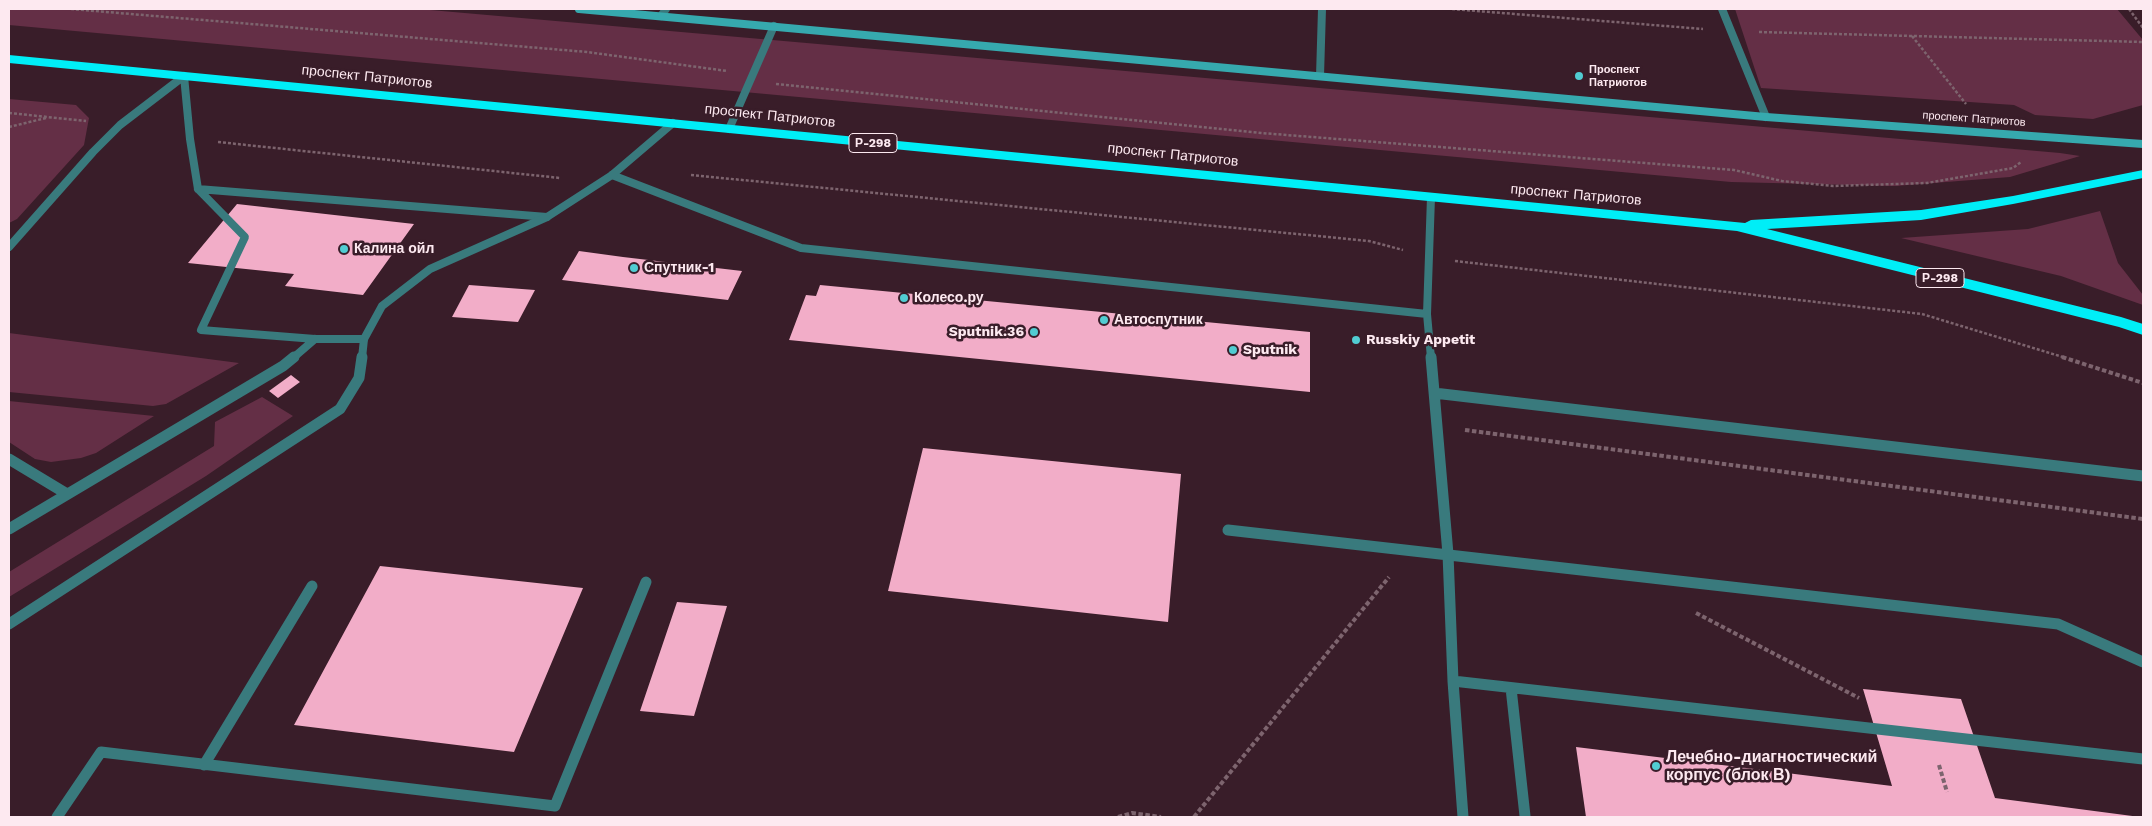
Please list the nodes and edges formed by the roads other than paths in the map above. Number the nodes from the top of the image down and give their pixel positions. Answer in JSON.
{"nodes":[{"id":1,"x":578,"y":9,"type":"edge"},
{"id":2,"x":1322,"y":9,"type":"edge"},
{"id":3,"x":1722,"y":9,"type":"edge"},
{"id":4,"x":663,"y":12,"type":"edge"},
{"id":5,"x":774,"y":26,"type":"junction"},
{"id":6,"x":9,"y":59,"type":"edge"},
{"id":7,"x":184,"y":76,"type":"junction"},
{"id":8,"x":1320,"y":76,"type":"junction"},
{"id":9,"x":1766,"y":117,"type":"junction"},
{"id":10,"x":673,"y":123,"type":"junction"},
{"id":11,"x":729,"y":129,"type":"junction"},
{"id":12,"x":2143,"y":144,"type":"edge"},
{"id":13,"x":2143,"y":174,"type":"edge"},
{"id":14,"x":612,"y":175,"type":"junction"},
{"id":15,"x":198,"y":189,"type":"junction"},
{"id":16,"x":1431,"y":197,"type":"junction"},
{"id":17,"x":546,"y":217,"type":"junction"},
{"id":18,"x":1737,"y":226,"type":"junction"},
{"id":19,"x":9,"y":247,"type":"edge"},
{"id":20,"x":1427,"y":314,"type":"junction"},
{"id":21,"x":2143,"y":330,"type":"edge"},
{"id":22,"x":314,"y":339,"type":"junction"},
{"id":23,"x":364,"y":339,"type":"junction"},
{"id":24,"x":1434,"y":394,"type":"junction"},
{"id":25,"x":9,"y":458,"type":"edge"},
{"id":26,"x":2143,"y":476,"type":"edge"},
{"id":27,"x":67,"y":494,"type":"junction"},
{"id":28,"x":9,"y":529,"type":"edge"},
{"id":29,"x":1228,"y":530,"type":"dead end"},
{"id":30,"x":1448,"y":554,"type":"junction"},
{"id":31,"x":646,"y":582,"type":"dead end"},
{"id":32,"x":312,"y":586,"type":"dead end"},
{"id":33,"x":9,"y":624,"type":"edge"},
{"id":34,"x":2143,"y":662,"type":"edge"},
{"id":35,"x":1453,"y":681,"type":"junction"},
{"id":36,"x":1511,"y":688,"type":"junction"},
{"id":37,"x":2143,"y":758,"type":"edge"},
{"id":38,"x":204,"y":765,"type":"junction"},
{"id":39,"x":1525,"y":816,"type":"edge"},
{"id":40,"x":57,"y":817,"type":"edge"},
{"id":41,"x":1463,"y":817,"type":"edge"}],
"edges":[{"from":1,"to":4,"type":"street","name":"проспект Патриотов"},
{"from":2,"to":8,"type":"street"},
{"from":3,"to":9,"type":"street"},
{"from":4,"to":5,"type":"street","name":"проспект Патриотов"},
{"from":5,"to":8,"type":"street","name":"проспект Патриотов"},
{"from":5,"to":11,"type":"street"},
{"from":6,"to":7,"type":"highway","name":"проспект Патриотов","number":"Р-298"},
{"from":7,"to":10,"type":"highway","name":"проспект Патриотов","number":"Р-298"},
{"from":7,"to":15,"type":"street"},
{"from":7,"to":19,"type":"street"},
{"from":8,"to":9,"type":"street","name":"проспект Патриотов"},
{"from":9,"to":12,"type":"street","name":"проспект Патриотов"},
{"from":10,"to":11,"type":"highway","name":"проспект Патриотов","number":"Р-298"},
{"from":10,"to":14,"type":"street"},
{"from":11,"to":16,"type":"highway","name":"проспект Патриотов","number":"Р-298"},
{"from":13,"to":18,"type":"highway","name":"проспект Патриотов","number":"Р-298"},
{"from":14,"to":17,"type":"street"},
{"from":14,"to":20,"type":"street"},
{"from":15,"to":17,"type":"street"},
{"from":15,"to":22,"type":"street"},
{"from":16,"to":18,"type":"highway","name":"проспект Патриотов","number":"Р-298"},
{"from":16,"to":20,"type":"street"},
{"from":17,"to":23,"type":"street"},
{"from":18,"to":21,"type":"highway","name":"проспект Патриотов","number":"Р-298"},
{"from":20,"to":24,"type":"street"},
{"from":22,"to":23,"type":"street"},
{"from":22,"to":27,"type":"street"},
{"from":23,"to":33,"type":"street"},
{"from":24,"to":26,"type":"street"},
{"from":24,"to":30,"type":"street"},
{"from":25,"to":27,"type":"street"},
{"from":27,"to":28,"type":"street"},
{"from":29,"to":30,"type":"street"},
{"from":30,"to":34,"type":"street"},
{"from":30,"to":35,"type":"street"},
{"from":31,"to":38,"type":"street"},
{"from":32,"to":38,"type":"street"},
{"from":35,"to":36,"type":"street"},
{"from":35,"to":41,"type":"street"},
{"from":36,"to":37,"type":"street"},
{"from":36,"to":39,"type":"street"},
{"from":38,"to":40,"type":"street"}]}
